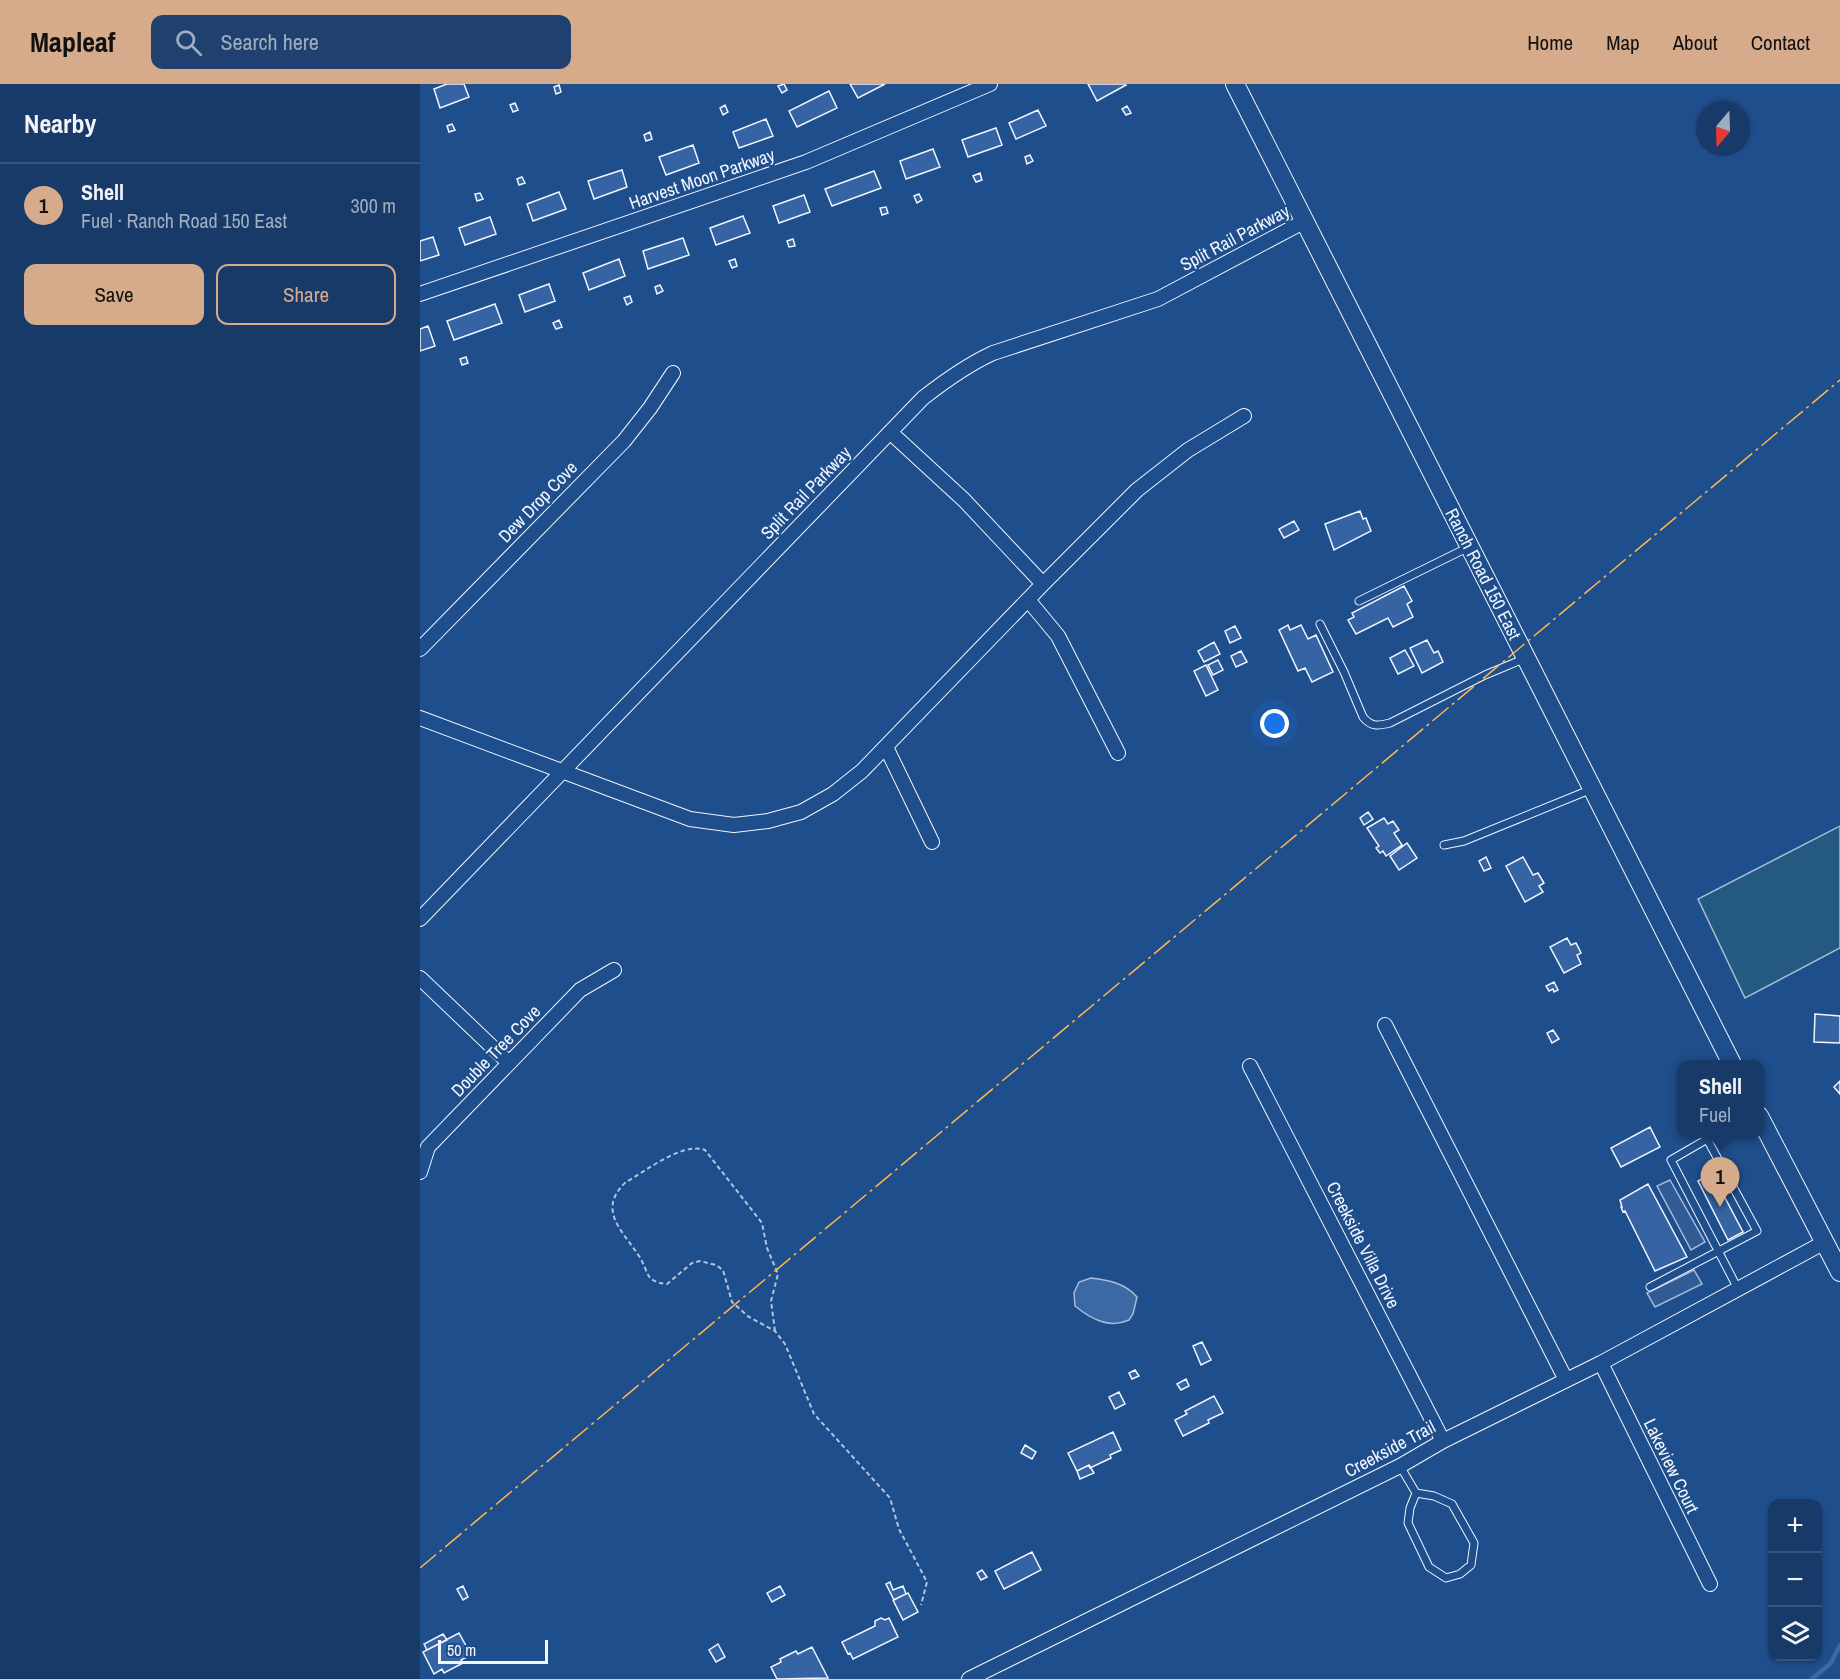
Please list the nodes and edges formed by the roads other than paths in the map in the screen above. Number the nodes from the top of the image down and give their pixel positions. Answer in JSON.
{"nodes":[{"id":1,"x":990,"y":84,"type":"edge"},
{"id":2,"x":1234,"y":84,"type":"edge"},
{"id":3,"x":1305,"y":221,"type":"junction"},
{"id":4,"x":420,"y":294,"type":"edge"},
{"id":5,"x":673,"y":373,"type":"dead end"},
{"id":6,"x":1244,"y":416,"type":"dead end"},
{"id":7,"x":890,"y":432,"type":"junction"},
{"id":8,"x":1469,"y":547,"type":"junction"},
{"id":9,"x":1043,"y":584,"type":"junction"},
{"id":10,"x":1029,"y":601,"type":"junction"},
{"id":11,"x":1359,"y":601,"type":"dead end"},
{"id":12,"x":1320,"y":624,"type":"dead end"},
{"id":13,"x":420,"y":649,"type":"edge"},
{"id":14,"x":1526,"y":658,"type":"junction"},
{"id":15,"x":420,"y":718,"type":"edge"},
{"id":16,"x":886,"y":747,"type":"junction"},
{"id":17,"x":1118,"y":753,"type":"dead end"},
{"id":18,"x":561,"y":771,"type":"junction"},
{"id":19,"x":1592,"y":789,"type":"junction"},
{"id":20,"x":932,"y":842,"type":"dead end"},
{"id":21,"x":1444,"y":845,"type":"dead end"},
{"id":22,"x":420,"y":919,"type":"edge"},
{"id":23,"x":614,"y":970,"type":"dead end"},
{"id":24,"x":420,"y":978,"type":"edge"},
{"id":25,"x":1385,"y":1025,"type":"dead end"},
{"id":26,"x":1729,"y":1060,"type":"edge"},
{"id":27,"x":509,"y":1063,"type":"junction"},
{"id":28,"x":1250,"y":1066,"type":"dead end"},
{"id":29,"x":1764,"y":1126,"type":"edge"},
{"id":30,"x":1707,"y":1139,"type":"joint"},
{"id":31,"x":420,"y":1173,"type":"edge"},
{"id":32,"x":1825,"y":1242,"type":"junction"},
{"id":33,"x":1719,"y":1250,"type":"junction"},
{"id":34,"x":1840,"y":1272,"type":"edge"},
{"id":35,"x":1650,"y":1287,"type":"dead end"},
{"id":36,"x":1738,"y":1289,"type":"junction"},
{"id":37,"x":1600,"y":1363,"type":"junction"},
{"id":38,"x":1566,"y":1380,"type":"junction"},
{"id":39,"x":1443,"y":1441,"type":"junction"},
{"id":40,"x":1400,"y":1466,"type":"junction"},
{"id":41,"x":1416,"y":1493,"type":"junction"},
{"id":42,"x":1710,"y":1584,"type":"dead end"},
{"id":43,"x":969,"y":1679,"type":"edge"}],
"edges":[{"from":1,"to":4,"type":"street","name":"Harvest Moon Parkway"},
{"from":2,"to":3,"type":"main road","name":"Ranch Road 150 East"},
{"from":3,"to":7,"type":"street","name":"Split Rail Parkway"},
{"from":3,"to":8,"type":"main road","name":"Ranch Road 150 East"},
{"from":5,"to":13,"type":"street","name":"Dew Drop Cove"},
{"from":6,"to":9,"type":"street"},
{"from":7,"to":9,"type":"street"},
{"from":7,"to":18,"type":"street","name":"Split Rail Parkway"},
{"from":8,"to":11,"type":"lane"},
{"from":8,"to":14,"type":"main road","name":"Ranch Road 150 East"},
{"from":9,"to":10,"type":"street"},
{"from":10,"to":16,"type":"street"},
{"from":10,"to":17,"type":"street"},
{"from":12,"to":14,"type":"lane"},
{"from":14,"to":19,"type":"main road","name":"Ranch Road 150 East"},
{"from":15,"to":18,"type":"street"},
{"from":16,"to":18,"type":"street"},
{"from":16,"to":20,"type":"street"},
{"from":18,"to":22,"type":"street","name":"Split Rail Parkway"},
{"from":19,"to":21,"type":"lane"},
{"from":19,"to":26,"type":"main road","name":"Ranch Road 150 East"},
{"from":23,"to":27,"type":"street","name":"Double Tree Cove"},
{"from":24,"to":27,"type":"street"},
{"from":25,"to":38,"type":"street"},
{"from":27,"to":31,"type":"street","name":"Double Tree Cove"},
{"from":28,"to":39,"type":"street","name":"Creekside Villa Drive"},
{"from":29,"to":32,"type":"main road"},
{"from":30,"to":33,"type":"lane"},
{"from":30,"to":33,"type":"lane"},
{"from":32,"to":34,"type":"main road"},
{"from":32,"to":36,"type":"street","name":"Creekside Trail"},
{"from":33,"to":35,"type":"lane"},
{"from":33,"to":36,"type":"lane"},
{"from":36,"to":37,"type":"street","name":"Creekside Trail"},
{"from":37,"to":38,"type":"street","name":"Creekside Trail"},
{"from":37,"to":42,"type":"street","name":"Lakeview Court"},
{"from":38,"to":39,"type":"street","name":"Creekside Trail"},
{"from":39,"to":40,"type":"street","name":"Creekside Trail"},
{"from":40,"to":41,"type":"lane"},
{"from":40,"to":43,"type":"street","name":"Creekside Trail"},
{"from":41,"to":41,"type":"lane"}]}
